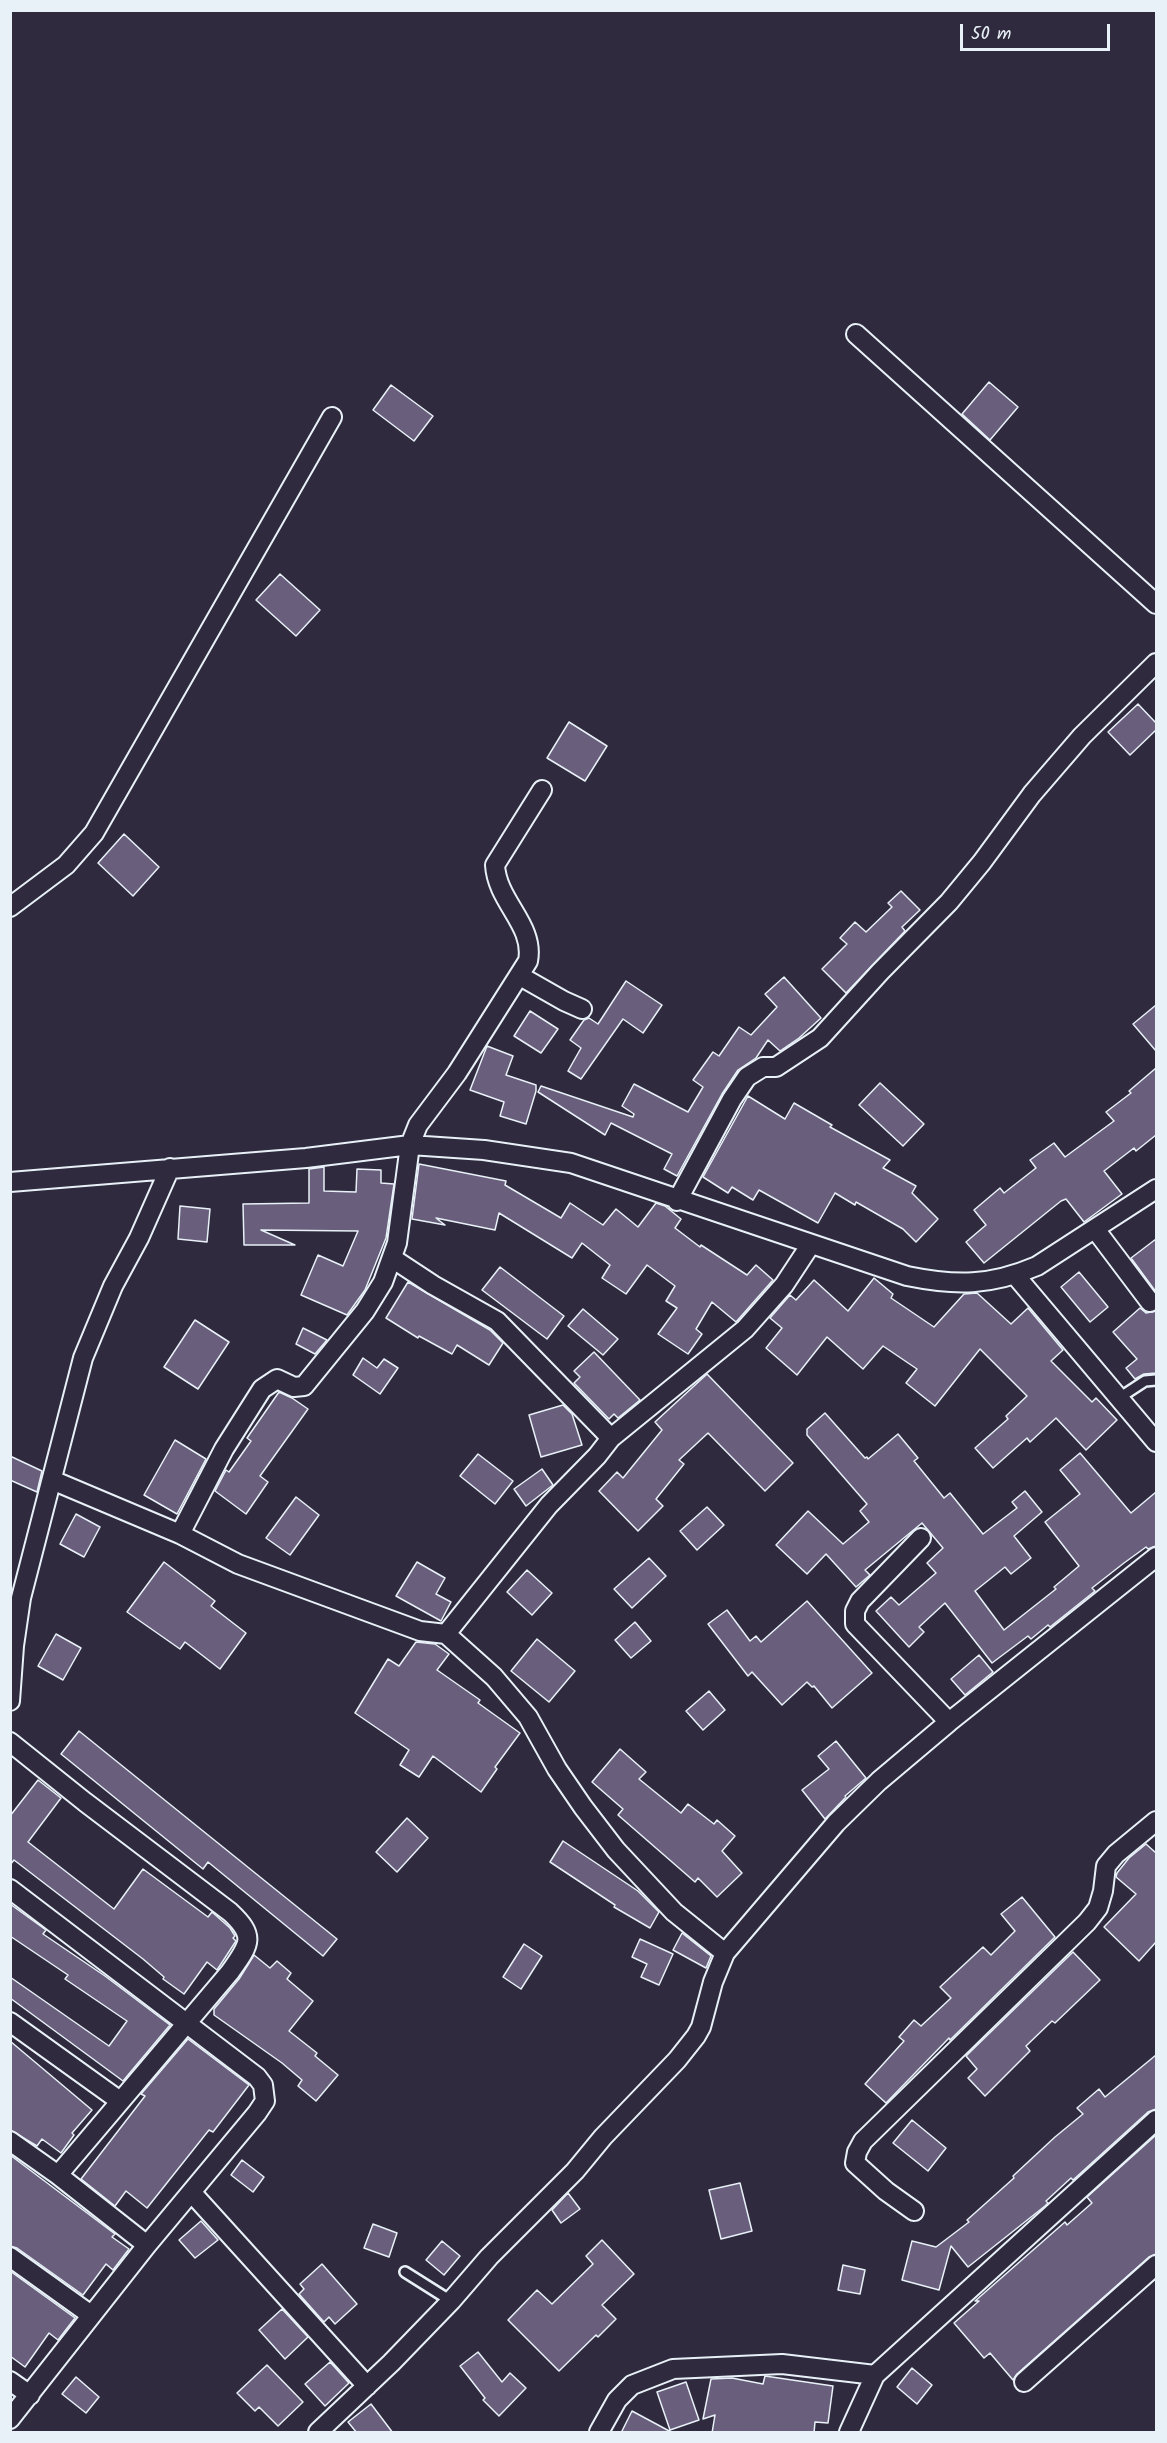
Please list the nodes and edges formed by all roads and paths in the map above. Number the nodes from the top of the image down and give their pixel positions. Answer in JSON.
{"nodes":[{"id":1,"x":856,"y":334,"type":"dead end"},
{"id":2,"x":332,"y":417,"type":"dead end"},
{"id":3,"x":1156,"y":604,"type":"edge"},
{"id":4,"x":1156,"y":663,"type":"edge"},
{"id":5,"x":542,"y":790,"type":"dead end"},
{"id":6,"x":10,"y":907,"type":"edge"},
{"id":7,"x":520,"y":976,"type":"junction"},
{"id":8,"x":582,"y":1009,"type":"dead end"},
{"id":9,"x":410,"y":1145,"type":"junction"},
{"id":10,"x":170,"y":1168,"type":"junction"},
{"id":11,"x":10,"y":1182,"type":"edge"},
{"id":12,"x":1156,"y":1189,"type":"edge"},
{"id":13,"x":677,"y":1201,"type":"junction"},
{"id":14,"x":1095,"y":1229,"type":"junction"},
{"id":15,"x":811,"y":1244,"type":"junction"},
{"id":16,"x":392,"y":1258,"type":"junction"},
{"id":17,"x":1016,"y":1275,"type":"junction"},
{"id":18,"x":1150,"y":1302,"type":"dead end"},
{"id":19,"x":1156,"y":1380,"type":"edge"},
{"id":20,"x":1119,"y":1398,"type":"junction"},
{"id":21,"x":611,"y":1438,"type":"junction"},
{"id":22,"x":1156,"y":1443,"type":"edge"},
{"id":23,"x":52,"y":1480,"type":"junction"},
{"id":24,"x":180,"y":1534,"type":"junction"},
{"id":25,"x":921,"y":1538,"type":"dead end"},
{"id":26,"x":1156,"y":1557,"type":"edge"},
{"id":27,"x":446,"y":1634,"type":"junction"},
{"id":28,"x":10,"y":1701,"type":"edge"},
{"id":29,"x":949,"y":1722,"type":"junction"},
{"id":30,"x":10,"y":1742,"type":"edge"},
{"id":31,"x":1156,"y":1821,"type":"edge"},
{"id":32,"x":10,"y":1889,"type":"edge"},
{"id":33,"x":725,"y":1953,"type":"junction"},
{"id":34,"x":10,"y":2022,"type":"edge"},
{"id":35,"x":185,"y":2022,"type":"junction"},
{"id":36,"x":120,"y":2101,"type":"junction"},
{"id":37,"x":1156,"y":2120,"type":"edge"},
{"id":38,"x":10,"y":2141,"type":"edge"},
{"id":39,"x":58,"y":2175,"type":"junction"},
{"id":40,"x":192,"y":2193,"type":"junction"},
{"id":41,"x":915,"y":2211,"type":"dead end"},
{"id":42,"x":147,"y":2245,"type":"junction"},
{"id":43,"x":10,"y":2257,"type":"edge"},
{"id":44,"x":1156,"y":2265,"type":"edge"},
{"id":45,"x":405,"y":2272,"type":"dead end"},
{"id":46,"x":451,"y":2301,"type":"junction"},
{"id":47,"x":91,"y":2315,"type":"junction"},
{"id":48,"x":875,"y":2375,"type":"junction"},
{"id":49,"x":10,"y":2381,"type":"edge"},
{"id":50,"x":1024,"y":2382,"type":"dead end"},
{"id":51,"x":367,"y":2386,"type":"junction"},
{"id":52,"x":30,"y":2395,"type":"junction"},
{"id":53,"x":10,"y":2419,"type":"edge"},
{"id":54,"x":318,"y":2433,"type":"edge"},
{"id":55,"x":599,"y":2433,"type":"edge"},
{"id":56,"x":849,"y":2433,"type":"edge"}],
"edges":[{"from":1,"to":3,"type":"street"},
{"from":2,"to":6,"type":"street"},
{"from":4,"to":13,"type":"street"},
{"from":5,"to":7,"type":"street"},
{"from":7,"to":8,"type":"street"},
{"from":7,"to":9,"type":"street"},
{"from":9,"to":10,"type":"street"},
{"from":9,"to":13,"type":"street"},
{"from":9,"to":16,"type":"street"},
{"from":10,"to":11,"type":"street"},
{"from":10,"to":23,"type":"street"},
{"from":12,"to":14,"type":"street"},
{"from":13,"to":15,"type":"street"},
{"from":14,"to":17,"type":"street"},
{"from":14,"to":18,"type":"street"},
{"from":15,"to":17,"type":"street"},
{"from":15,"to":21,"type":"street"},
{"from":16,"to":21,"type":"street"},
{"from":16,"to":24,"type":"street"},
{"from":17,"to":20,"type":"street"},
{"from":19,"to":20,"type":"lane"},
{"from":20,"to":22,"type":"street"},
{"from":21,"to":27,"type":"street"},
{"from":23,"to":24,"type":"street"},
{"from":23,"to":28,"type":"street"},
{"from":24,"to":27,"type":"street"},
{"from":25,"to":29,"type":"street"},
{"from":26,"to":29,"type":"street"},
{"from":27,"to":33,"type":"street"},
{"from":29,"to":33,"type":"street"},
{"from":30,"to":35,"type":"street"},
{"from":31,"to":41,"type":"street"},
{"from":32,"to":35,"type":"street"},
{"from":33,"to":46,"type":"street"},
{"from":34,"to":36,"type":"street"},
{"from":35,"to":36,"type":"street"},
{"from":35,"to":40,"type":"street"},
{"from":36,"to":39,"type":"street"},
{"from":37,"to":48,"type":"street"},
{"from":38,"to":39,"type":"street"},
{"from":39,"to":42,"type":"street"},
{"from":40,"to":42,"type":"street"},
{"from":40,"to":51,"type":"street"},
{"from":42,"to":47,"type":"street"},
{"from":43,"to":47,"type":"street"},
{"from":44,"to":50,"type":"street"},
{"from":45,"to":46,"type":"lane"},
{"from":46,"to":51,"type":"street"},
{"from":47,"to":52,"type":"street"},
{"from":48,"to":55,"type":"street"},
{"from":48,"to":56,"type":"street"},
{"from":49,"to":52,"type":"street"},
{"from":51,"to":54,"type":"street"},
{"from":52,"to":53,"type":"street"}]}
